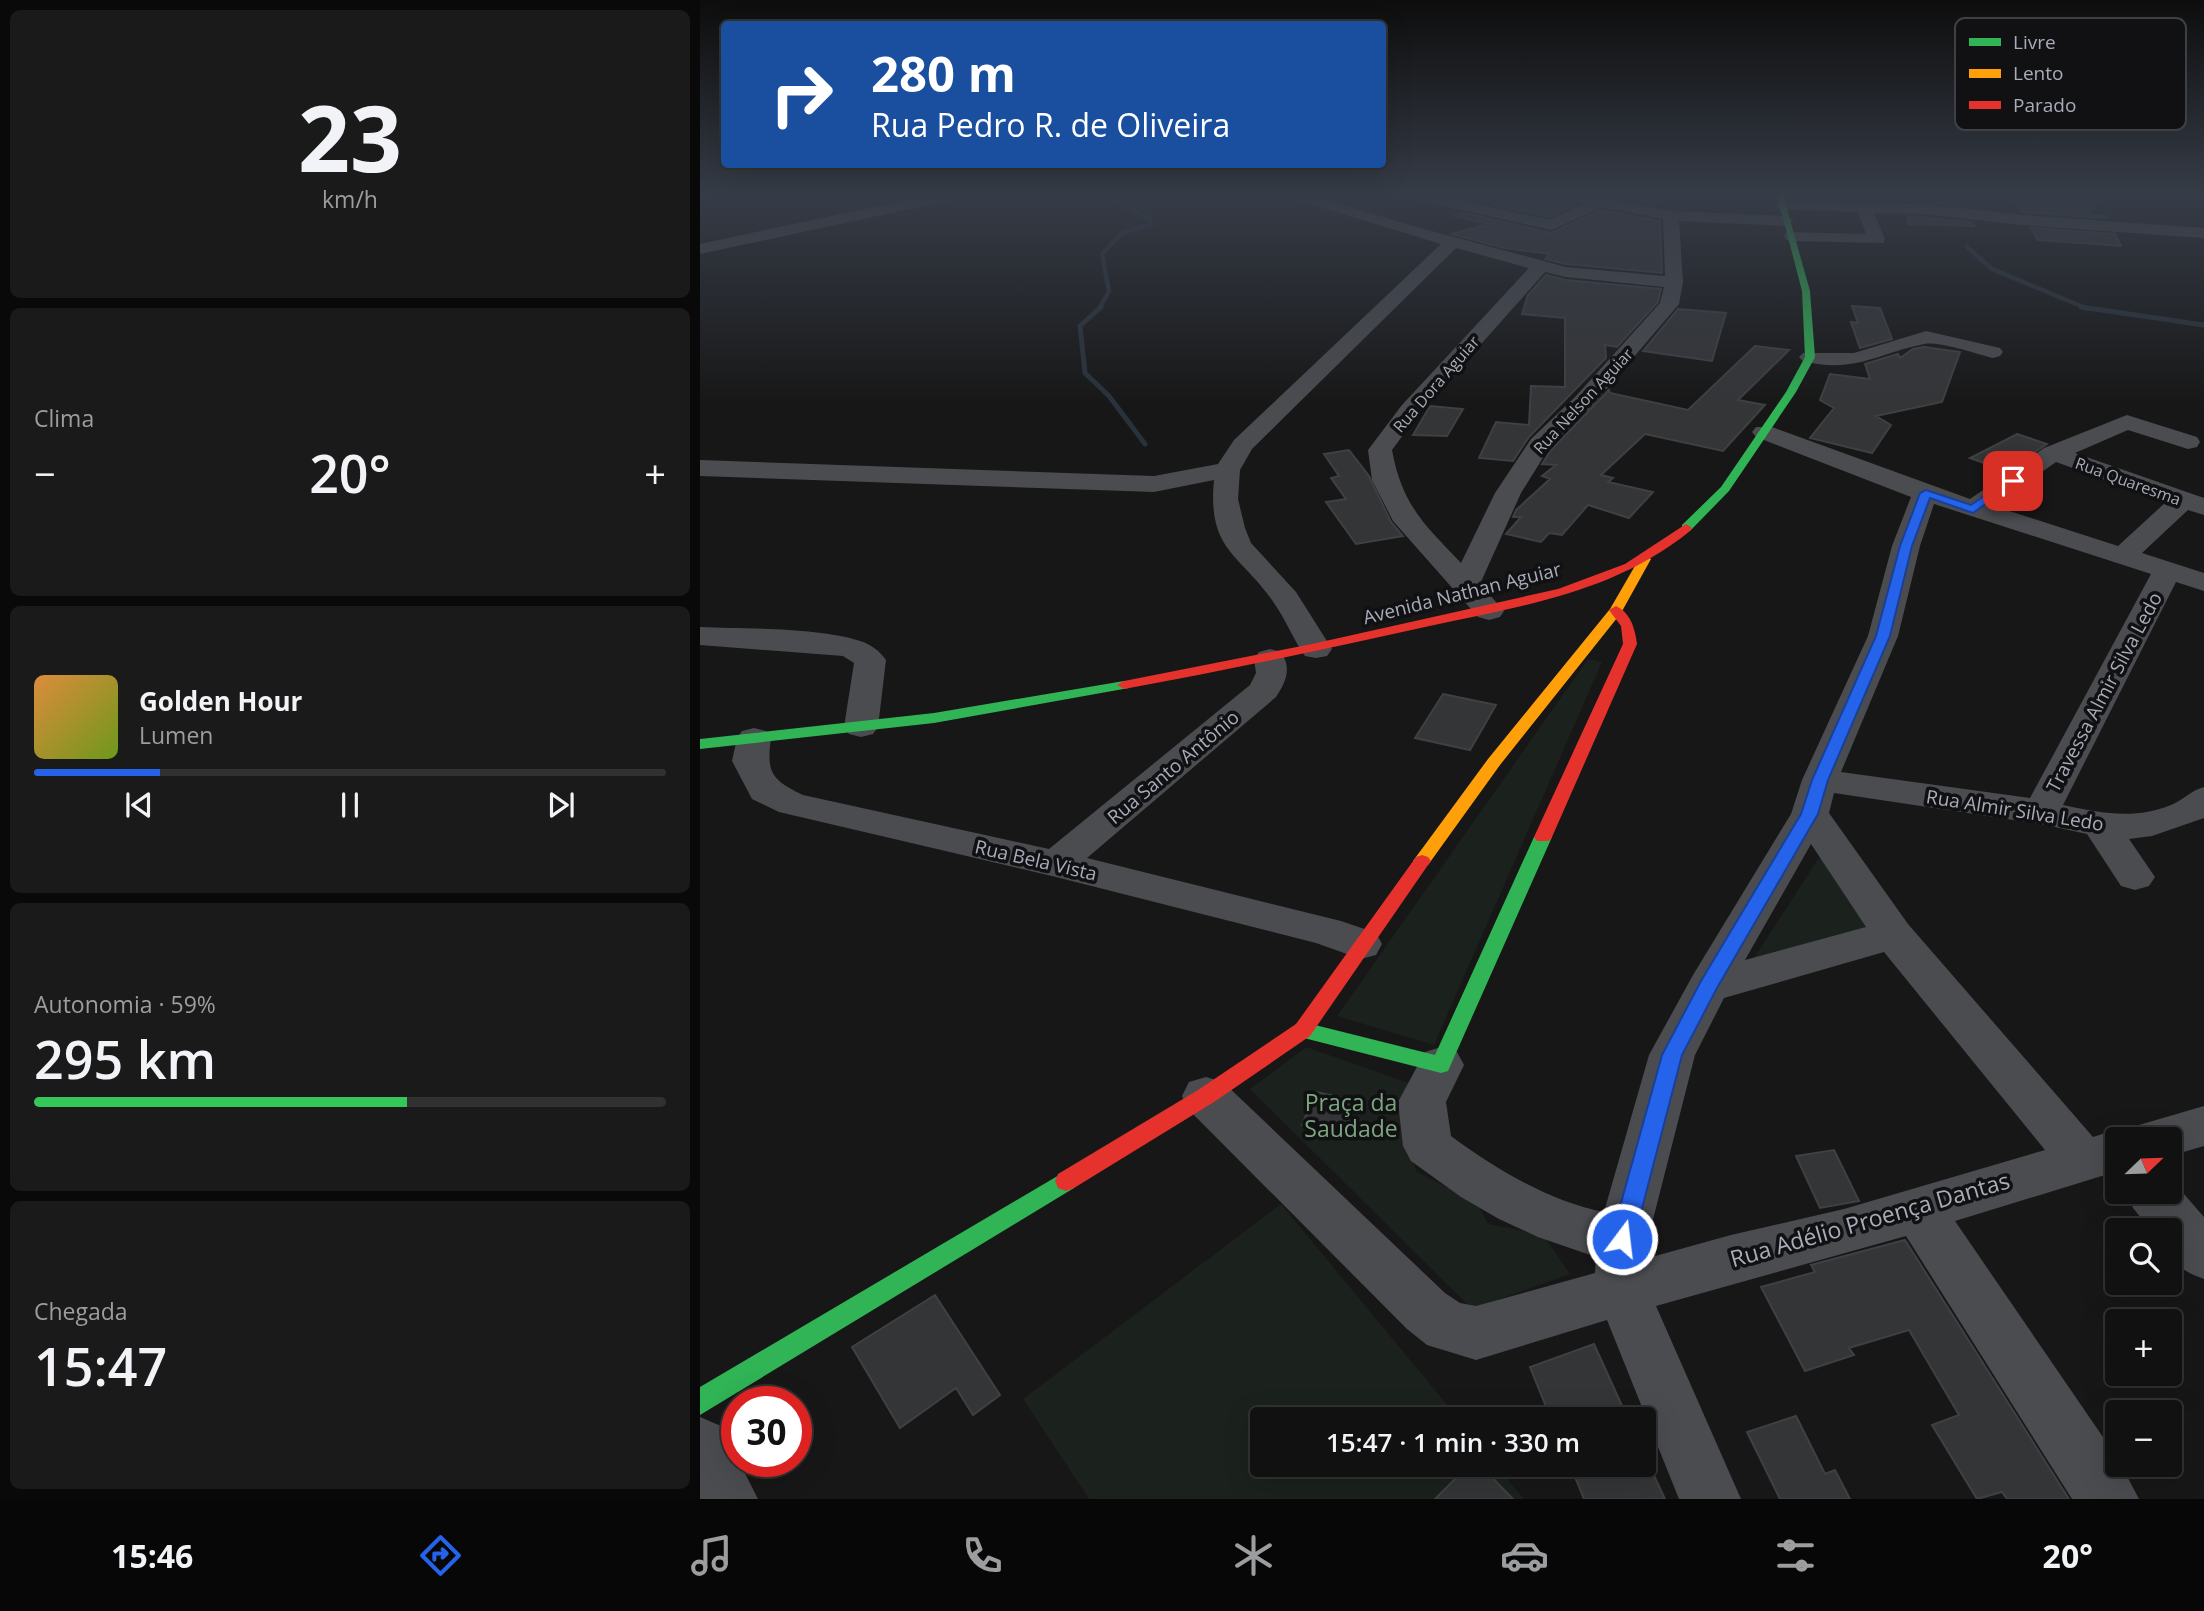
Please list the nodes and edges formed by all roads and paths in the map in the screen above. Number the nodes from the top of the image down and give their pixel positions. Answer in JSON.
{"nodes":[{"id":1,"x":1429,"y":265,"type":"edge"},
{"id":2,"x":1541,"y":265,"type":"joint"},
{"id":3,"x":1673,"y":265,"type":"edge"},
{"id":4,"x":1799,"y":265,"type":"edge"},
{"id":5,"x":1674,"y":282,"type":"junction"},
{"id":6,"x":1993,"y":352,"type":"dead end"},
{"id":7,"x":1810,"y":357,"type":"junction"},
{"id":8,"x":1765,"y":432,"type":"junction"},
{"id":9,"x":2188,"y":442,"type":"dead end"},
{"id":10,"x":2053,"y":453,"type":"junction"},
{"id":11,"x":700,"y":468,"type":"edge"},
{"id":12,"x":1227,"y":470,"type":"junction"},
{"id":13,"x":1926,"y":493,"type":"junction"},
{"id":14,"x":2194,"y":504,"type":"edge"},
{"id":15,"x":1973,"y":509,"type":"junction"},
{"id":16,"x":2122,"y":557,"type":"junction"},
{"id":17,"x":1645,"y":559,"type":"junction"},
{"id":18,"x":2166,"y":572,"type":"junction"},
{"id":19,"x":2204,"y":582,"type":"edge"},
{"id":20,"x":1465,"y":584,"type":"junction"},
{"id":21,"x":1616,"y":610,"type":"junction"},
{"id":22,"x":1489,"y":611,"type":"junction"},
{"id":23,"x":700,"y":636,"type":"edge"},
{"id":24,"x":1316,"y":649,"type":"junction"},
{"id":25,"x":1270,"y":659,"type":"junction"},
{"id":26,"x":862,"y":727,"type":"junction"},
{"id":27,"x":754,"y":738,"type":"junction"},
{"id":28,"x":700,"y":744,"type":"edge"},
{"id":29,"x":1815,"y":797,"type":"junction"},
{"id":30,"x":2204,"y":799,"type":"edge"},
{"id":31,"x":2041,"y":812,"type":"junction"},
{"id":32,"x":2099,"y":825,"type":"junction"},
{"id":33,"x":1056,"y":864,"type":"junction"},
{"id":34,"x":2135,"y":877,"type":"dead end"},
{"id":35,"x":1893,"y":935,"type":"junction"},
{"id":36,"x":1362,"y":944,"type":"junction"},
{"id":37,"x":1708,"y":986,"type":"junction"},
{"id":38,"x":1303,"y":1030,"type":"junction"},
{"id":39,"x":1441,"y":1065,"type":"junction"},
{"id":40,"x":1206,"y":1096,"type":"junction"},
{"id":41,"x":2204,"y":1126,"type":"edge"},
{"id":42,"x":2182,"y":1132,"type":"edge"},
{"id":43,"x":2105,"y":1138,"type":"edge"},
{"id":44,"x":2105,"y":1154,"type":"edge"},
{"id":45,"x":2161,"y":1204,"type":"edge"},
{"id":46,"x":1918,"y":1210,"type":"junction"},
{"id":47,"x":2204,"y":1255,"type":"edge"},
{"id":48,"x":1622,"y":1265,"type":"junction"},
{"id":49,"x":700,"y":1402,"type":"edge"},
{"id":50,"x":700,"y":1447,"type":"edge"},
{"id":51,"x":727,"y":1499,"type":"edge"},
{"id":52,"x":1710,"y":1499,"type":"edge"},
{"id":53,"x":2108,"y":1499,"type":"edge"}],
"edges":[{"from":1,"to":12,"type":"street"},
{"from":2,"to":5,"type":"street"},
{"from":2,"to":20,"type":"street","name":"Rua Dora Aguiar"},
{"from":3,"to":5,"type":"street","name":"Rua Nelson Aguiar"},
{"from":4,"to":7,"type":"main road"},
{"from":5,"to":20,"type":"street","name":"Rua Nelson Aguiar"},
{"from":6,"to":7,"type":"street"},
{"from":7,"to":8,"type":"main road","name":"Avenida Nathan Aguiar"},
{"from":8,"to":13,"type":"street"},
{"from":8,"to":17,"type":"main road","name":"Avenida Nathan Aguiar"},
{"from":9,"to":10,"type":"street"},
{"from":10,"to":14,"type":"street","name":"Rua Quaresma"},
{"from":10,"to":15,"type":"street"},
{"from":11,"to":12,"type":"street"},
{"from":12,"to":24,"type":"street"},
{"from":13,"to":15,"type":"street"},
{"from":13,"to":29,"type":"street"},
{"from":14,"to":16,"type":"street"},
{"from":15,"to":16,"type":"street"},
{"from":16,"to":18,"type":"street"},
{"from":17,"to":21,"type":"main road"},
{"from":17,"to":22,"type":"main road","name":"Avenida Nathan Aguiar"},
{"from":18,"to":19,"type":"street"},
{"from":18,"to":31,"type":"street","name":"Travessa Almir Silva Ledo"},
{"from":20,"to":22,"type":"street","name":"Rua Dora Aguiar"},
{"from":21,"to":36,"type":"main road"},
{"from":21,"to":39,"type":"main road"},
{"from":22,"to":24,"type":"main road","name":"Avenida Nathan Aguiar"},
{"from":23,"to":26,"type":"street"},
{"from":24,"to":25,"type":"main road","name":"Avenida Nathan Aguiar"},
{"from":25,"to":26,"type":"main road","name":"Avenida Nathan Aguiar"},
{"from":25,"to":33,"type":"street","name":"Rua Santo Antônio"},
{"from":26,"to":27,"type":"main road","name":"Avenida Nathan Aguiar"},
{"from":27,"to":28,"type":"main road","name":"Avenida Nathan Aguiar"},
{"from":27,"to":33,"type":"street","name":"Rua Bela Vista"},
{"from":29,"to":31,"type":"street","name":"Rua Almir Silva Ledo"},
{"from":29,"to":35,"type":"street"},
{"from":29,"to":37,"type":"street"},
{"from":30,"to":32,"type":"street","name":"Rua Almir Silva Ledo"},
{"from":31,"to":32,"type":"street","name":"Rua Almir Silva Ledo"},
{"from":32,"to":34,"type":"street"},
{"from":33,"to":36,"type":"street","name":"Rua Bela Vista"},
{"from":35,"to":37,"type":"street"},
{"from":35,"to":43,"type":"street"},
{"from":36,"to":38,"type":"main road"},
{"from":37,"to":48,"type":"street"},
{"from":38,"to":39,"type":"main road"},
{"from":38,"to":40,"type":"main road"},
{"from":39,"to":48,"type":"street"},
{"from":40,"to":48,"type":"street"},
{"from":40,"to":49,"type":"main road"},
{"from":41,"to":42,"type":"street","name":"Rua Adélio Proença Dantas"},
{"from":44,"to":46,"type":"street","name":"Rua Adélio Proença Dantas"},
{"from":45,"to":47,"type":"street"},
{"from":46,"to":48,"type":"street","name":"Rua Adélio Proença Dantas"},
{"from":46,"to":53,"type":"street"},
{"from":48,"to":52,"type":"street"},
{"from":50,"to":51,"type":"street"}]}
